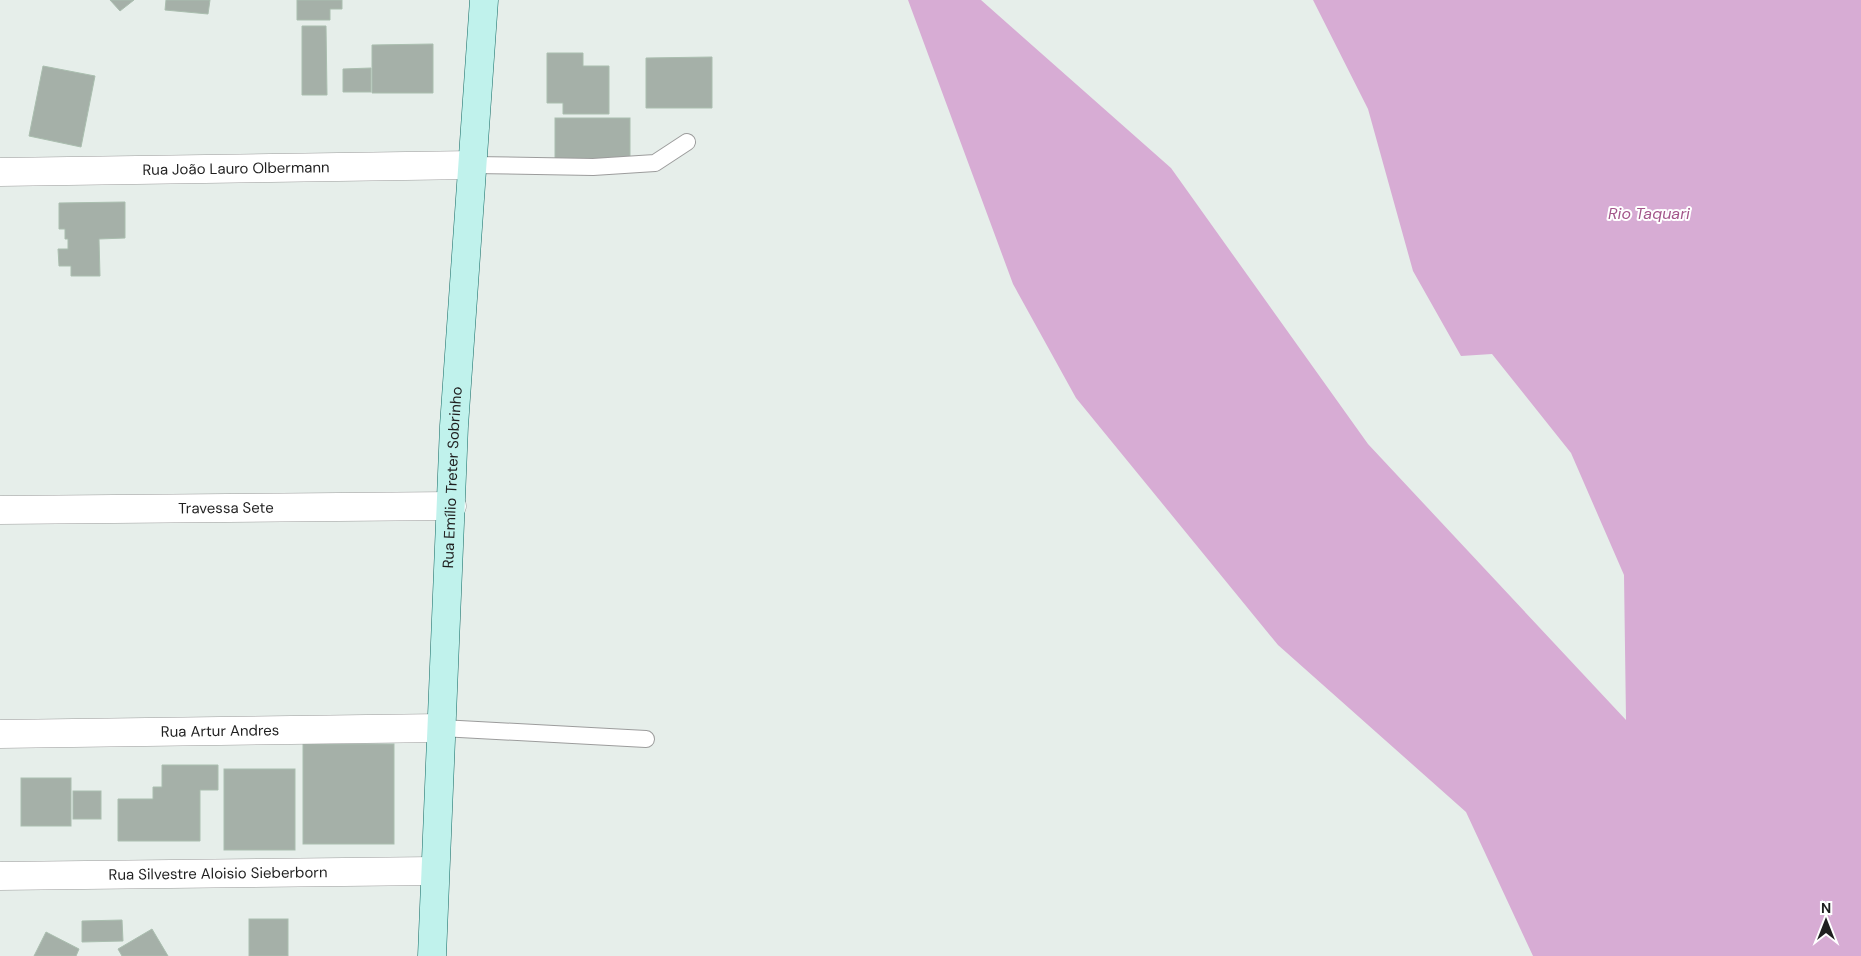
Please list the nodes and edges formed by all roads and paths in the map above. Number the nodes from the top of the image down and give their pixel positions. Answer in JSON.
{"nodes":[{"id":1,"x":484,"y":0,"type":"edge"},
{"id":2,"x":687,"y":142,"type":"dead end"},
{"id":3,"x":473,"y":165,"type":"junction"},
{"id":4,"x":0,"y":172,"type":"edge"},
{"id":5,"x":452,"y":506,"type":"junction"},
{"id":6,"x":0,"y":510,"type":"edge"},
{"id":7,"x":441,"y":728,"type":"junction"},
{"id":8,"x":0,"y":734,"type":"edge"},
{"id":9,"x":646,"y":739,"type":"dead end"},
{"id":10,"x":434,"y":871,"type":"junction"},
{"id":11,"x":0,"y":876,"type":"edge"},
{"id":12,"x":432,"y":956,"type":"edge"}],
"edges":[{"from":1,"to":3,"type":"main road","name":"Rua Emílio Treter Sobrinho"},
{"from":2,"to":3,"type":"lane"},
{"from":3,"to":4,"type":"street","name":"Rua João Lauro Olbermann"},
{"from":3,"to":5,"type":"main road","name":"Rua Emílio Treter Sobrinho"},
{"from":5,"to":6,"type":"street","name":"Travessa Sete"},
{"from":5,"to":7,"type":"main road","name":"Rua Emílio Treter Sobrinho"},
{"from":7,"to":8,"type":"street","name":"Rua Artur Andres"},
{"from":7,"to":9,"type":"lane"},
{"from":7,"to":10,"type":"main road","name":"Rua Emílio Treter Sobrinho"},
{"from":10,"to":11,"type":"street","name":"Rua Silvestre Aloisio Sieberborn"},
{"from":10,"to":12,"type":"main road","name":"Rua Emílio Treter Sobrinho"}]}
